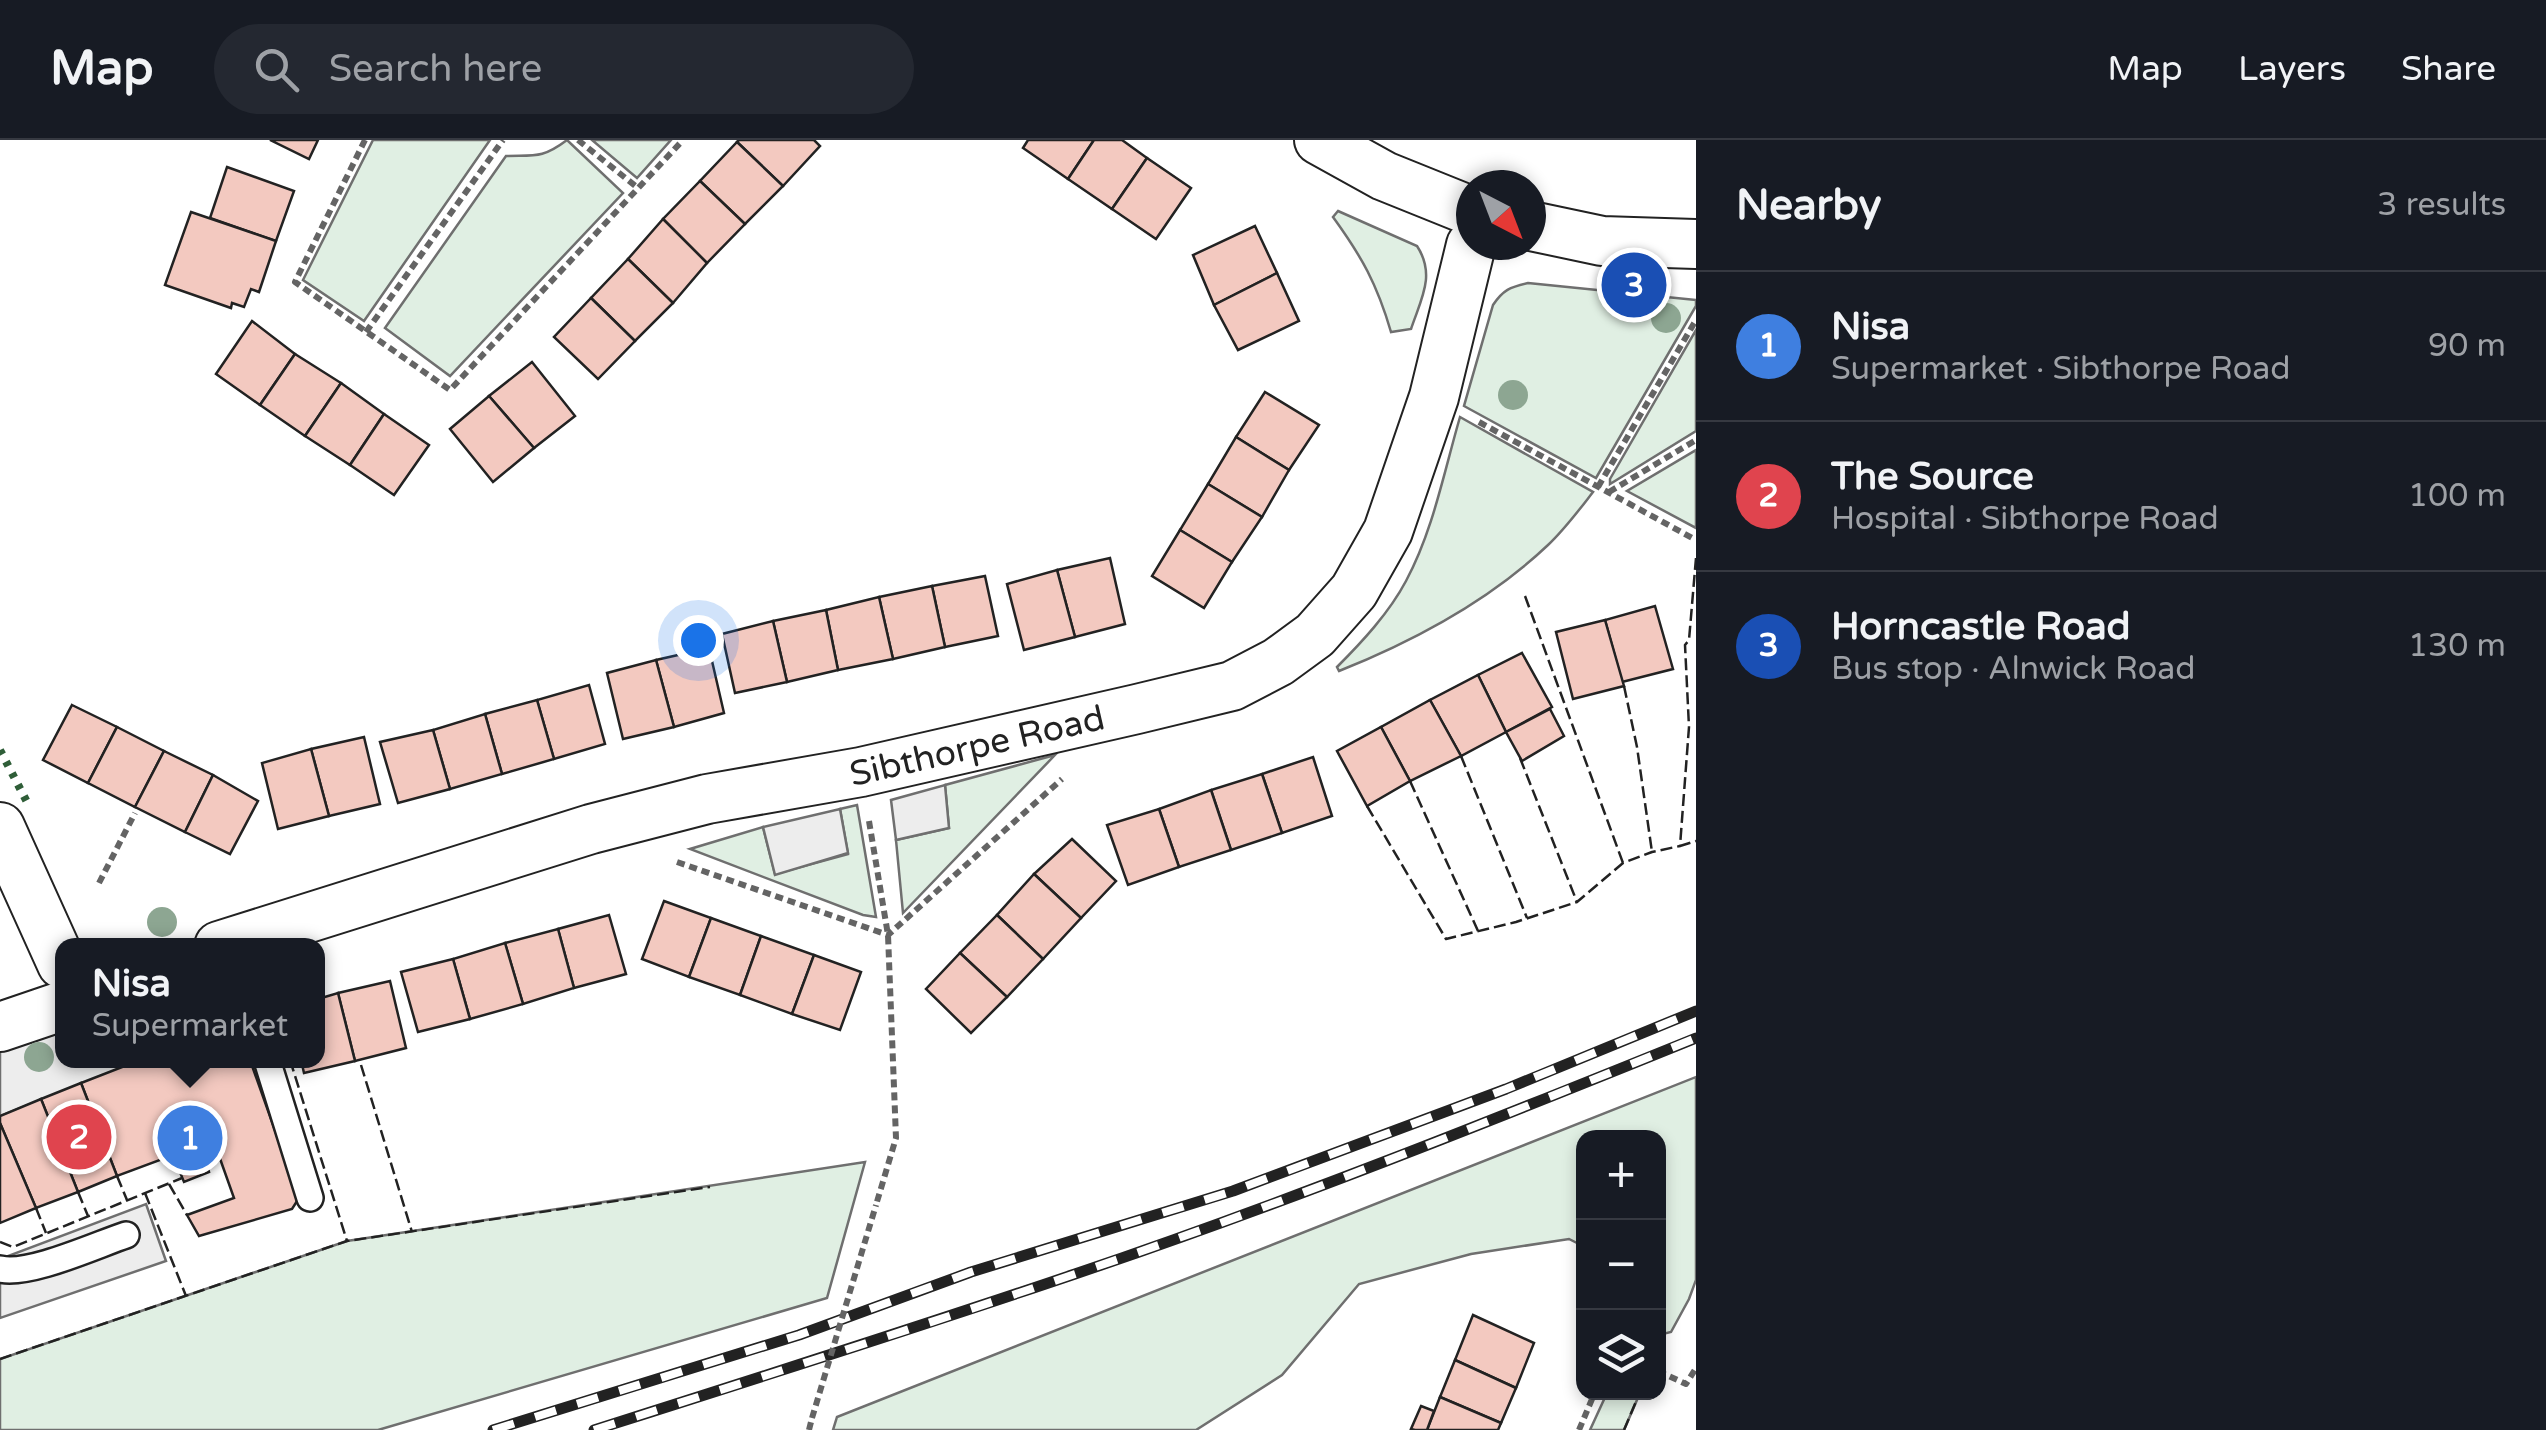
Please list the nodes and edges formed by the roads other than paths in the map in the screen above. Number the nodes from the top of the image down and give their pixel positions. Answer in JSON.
{"nodes":[{"id":1,"x":1319,"y":140,"type":"edge"},
{"id":2,"x":1456,"y":205,"type":"edge"},
{"id":3,"x":1546,"y":229,"type":"edge"},
{"id":4,"x":1696,"y":244,"type":"edge"},
{"id":5,"x":1467,"y":260,"type":"edge"},
{"id":6,"x":0,"y":827,"type":"edge"},
{"id":7,"x":246,"y":938,"type":"edge"},
{"id":8,"x":55,"y":949,"type":"edge"},
{"id":9,"x":55,"y":1008,"type":"edge"},
{"id":10,"x":0,"y":1027,"type":"edge"},
{"id":11,"x":269,"y":1068,"type":"edge"},
{"id":12,"x":310,"y":1198,"type":"dead end"},
{"id":13,"x":126,"y":1235,"type":"dead end"},
{"id":14,"x":0,"y":1268,"type":"edge"}],
"edges":[{"from":1,"to":2,"type":"street"},
{"from":3,"to":4,"type":"street"},
{"from":5,"to":7,"type":"street","name":"Sibthorpe Road"},
{"from":6,"to":8,"type":"street"},
{"from":9,"to":10,"type":"street"},
{"from":11,"to":12,"type":"lane"},
{"from":13,"to":14,"type":"lane"}]}
